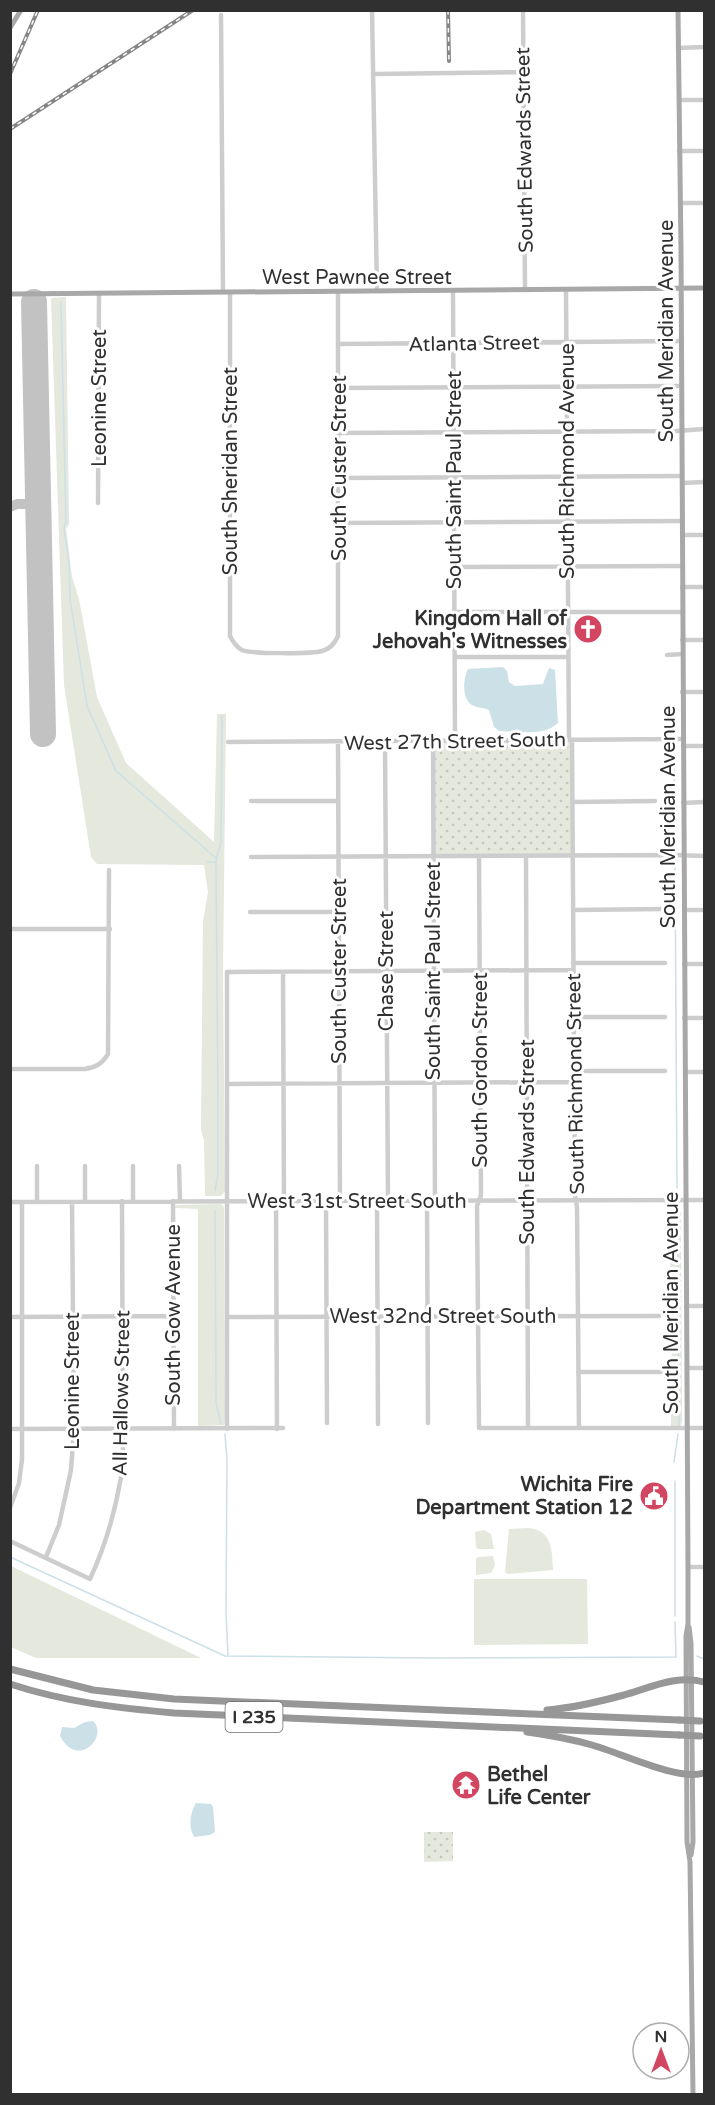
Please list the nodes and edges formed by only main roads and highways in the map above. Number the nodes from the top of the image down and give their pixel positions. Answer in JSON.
{"nodes":[{"id":1,"x":21,"y":10,"type":"edge"},
{"id":2,"x":678,"y":10,"type":"edge"},
{"id":3,"x":10,"y":28,"type":"edge"},
{"id":4,"x":705,"y":288,"type":"edge"},
{"id":5,"x":681,"y":289,"type":"junction"},
{"id":6,"x":10,"y":294,"type":"edge"},
{"id":7,"x":10,"y":1669,"type":"edge"},
{"id":8,"x":689,"y":1679,"type":"junction"},
{"id":9,"x":705,"y":1683,"type":"edge"},
{"id":10,"x":10,"y":1684,"type":"edge"},
{"id":11,"x":514,"y":1713,"type":"junction"},
{"id":12,"x":702,"y":1721,"type":"edge"},
{"id":13,"x":500,"y":1727,"type":"junction"},
{"id":14,"x":702,"y":1736,"type":"edge"},
{"id":15,"x":705,"y":1773,"type":"edge"},
{"id":16,"x":690,"y":1775,"type":"junction"},
{"id":17,"x":693,"y":2094,"type":"edge"}],
"edges":[{"from":1,"to":3,"type":"main road"},
{"from":2,"to":5,"type":"main road","name":"South Meridian Avenue"},
{"from":4,"to":5,"type":"main road","name":"West Pawnee Street"},
{"from":5,"to":6,"type":"main road","name":"West Pawnee Street"},
{"from":5,"to":8,"type":"main road","name":"South Meridian Avenue"},
{"from":7,"to":11,"type":"highway","number":"I 235"},
{"from":8,"to":9,"type":"highway"},
{"from":8,"to":11,"type":"highway"},
{"from":8,"to":16,"type":"main road","name":"South Meridian Avenue"},
{"from":10,"to":13,"type":"highway","number":"I 235"},
{"from":11,"to":12,"type":"highway","number":"I 235","bridge":true},
{"from":13,"to":14,"type":"highway","number":"I 235","bridge":true},
{"from":13,"to":16,"type":"highway"},
{"from":15,"to":16,"type":"highway"},
{"from":16,"to":17,"type":"main road","name":"South Meridian Avenue"}]}
